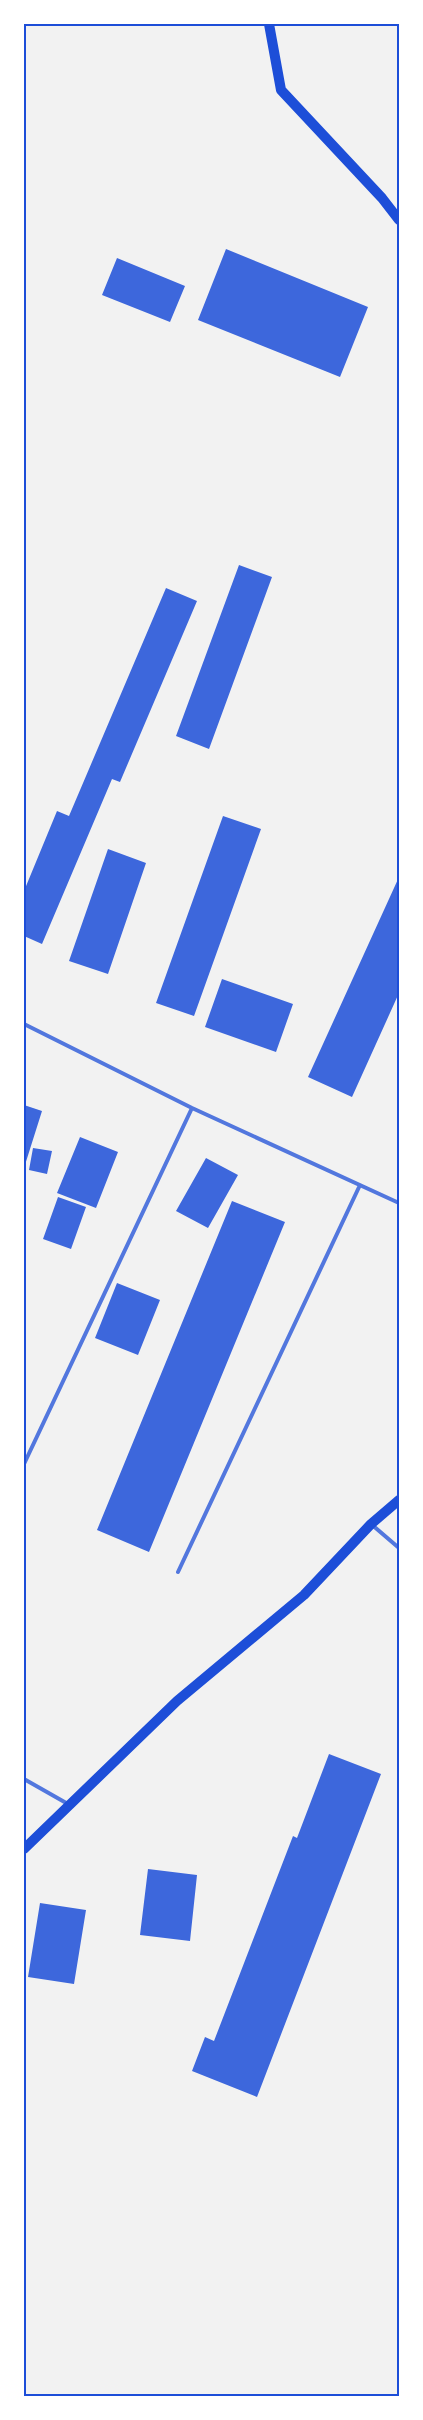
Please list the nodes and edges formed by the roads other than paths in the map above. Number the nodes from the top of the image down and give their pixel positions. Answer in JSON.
{"nodes":[{"id":1,"x":269,"y":24,"type":"edge"},
{"id":2,"x":399,"y":220,"type":"edge"},
{"id":3,"x":24,"y":1024,"type":"edge"},
{"id":4,"x":192,"y":1108,"type":"junction"},
{"id":5,"x":360,"y":1185,"type":"junction"},
{"id":6,"x":399,"y":1203,"type":"edge"},
{"id":7,"x":24,"y":1464,"type":"edge"},
{"id":8,"x":399,"y":1500,"type":"edge"},
{"id":9,"x":371,"y":1524,"type":"junction"},
{"id":10,"x":399,"y":1548,"type":"edge"},
{"id":11,"x":178,"y":1572,"type":"dead end"},
{"id":12,"x":24,"y":1779,"type":"edge"},
{"id":13,"x":70,"y":1805,"type":"junction"},
{"id":14,"x":24,"y":1849,"type":"edge"}],
"edges":[{"from":1,"to":2,"type":"main road"},
{"from":3,"to":4,"type":"lane"},
{"from":4,"to":5,"type":"lane"},
{"from":4,"to":7,"type":"lane"},
{"from":5,"to":6,"type":"lane"},
{"from":5,"to":11,"type":"lane"},
{"from":8,"to":9,"type":"main road"},
{"from":9,"to":10,"type":"lane"},
{"from":9,"to":13,"type":"main road"},
{"from":12,"to":13,"type":"lane"},
{"from":13,"to":14,"type":"main road"}]}
